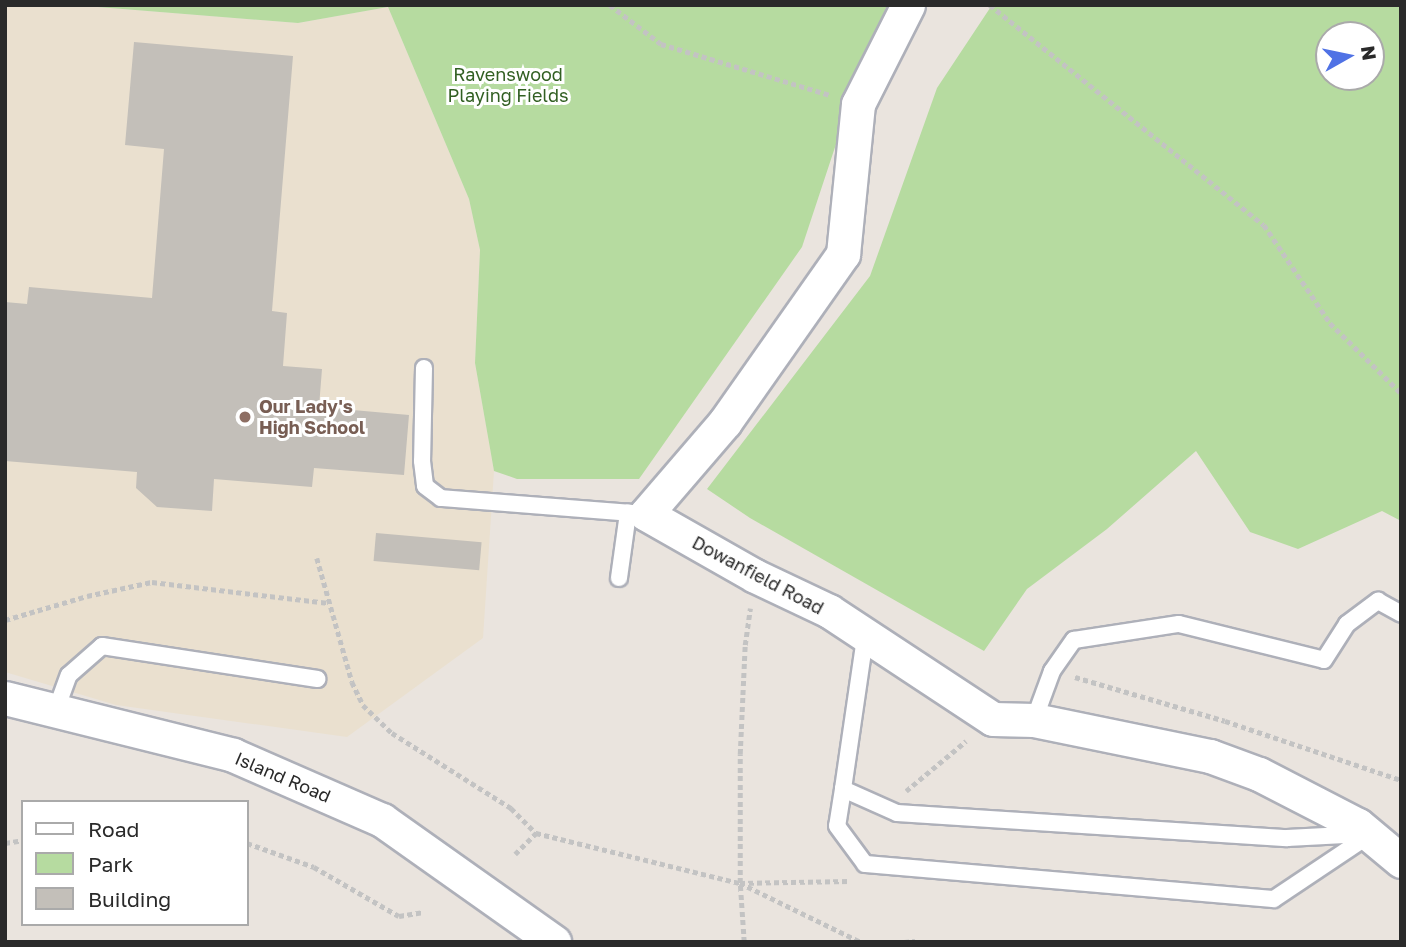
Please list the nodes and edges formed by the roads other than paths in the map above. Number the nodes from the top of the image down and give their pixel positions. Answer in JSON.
{"nodes":[{"id":1,"x":908,"y":5,"type":"edge"},
{"id":2,"x":424,"y":368,"type":"dead end"},
{"id":3,"x":637,"y":514,"type":"junction"},
{"id":4,"x":620,"y":578,"type":"dead end"},
{"id":5,"x":1401,"y":614,"type":"edge"},
{"id":6,"x":865,"y":638,"type":"junction"},
{"id":7,"x":317,"y":679,"type":"dead end"},
{"id":8,"x":5,"y":698,"type":"edge"},
{"id":9,"x":56,"y":710,"type":"junction"},
{"id":10,"x":1034,"y":720,"type":"junction"},
{"id":11,"x":843,"y":789,"type":"junction"},
{"id":12,"x":1370,"y":834,"type":"junction"},
{"id":13,"x":1401,"y":861,"type":"edge"},
{"id":14,"x":539,"y":936,"type":"edge"}],
"edges":[{"from":1,"to":3,"type":"street"},
{"from":2,"to":3,"type":"lane"},
{"from":3,"to":4,"type":"lane"},
{"from":3,"to":6,"type":"street","name":"Dowanfield Road"},
{"from":5,"to":10,"type":"lane"},
{"from":6,"to":10,"type":"street","name":"Dowanfield Road"},
{"from":6,"to":11,"type":"lane"},
{"from":7,"to":9,"type":"lane"},
{"from":8,"to":9,"type":"street","name":"Island Road"},
{"from":9,"to":14,"type":"street","name":"Island Road"},
{"from":10,"to":12,"type":"street","name":"Dowanfield Road"},
{"from":11,"to":12,"type":"lane"},
{"from":11,"to":12,"type":"lane"},
{"from":12,"to":13,"type":"street","name":"Dowanfield Road"}]}
